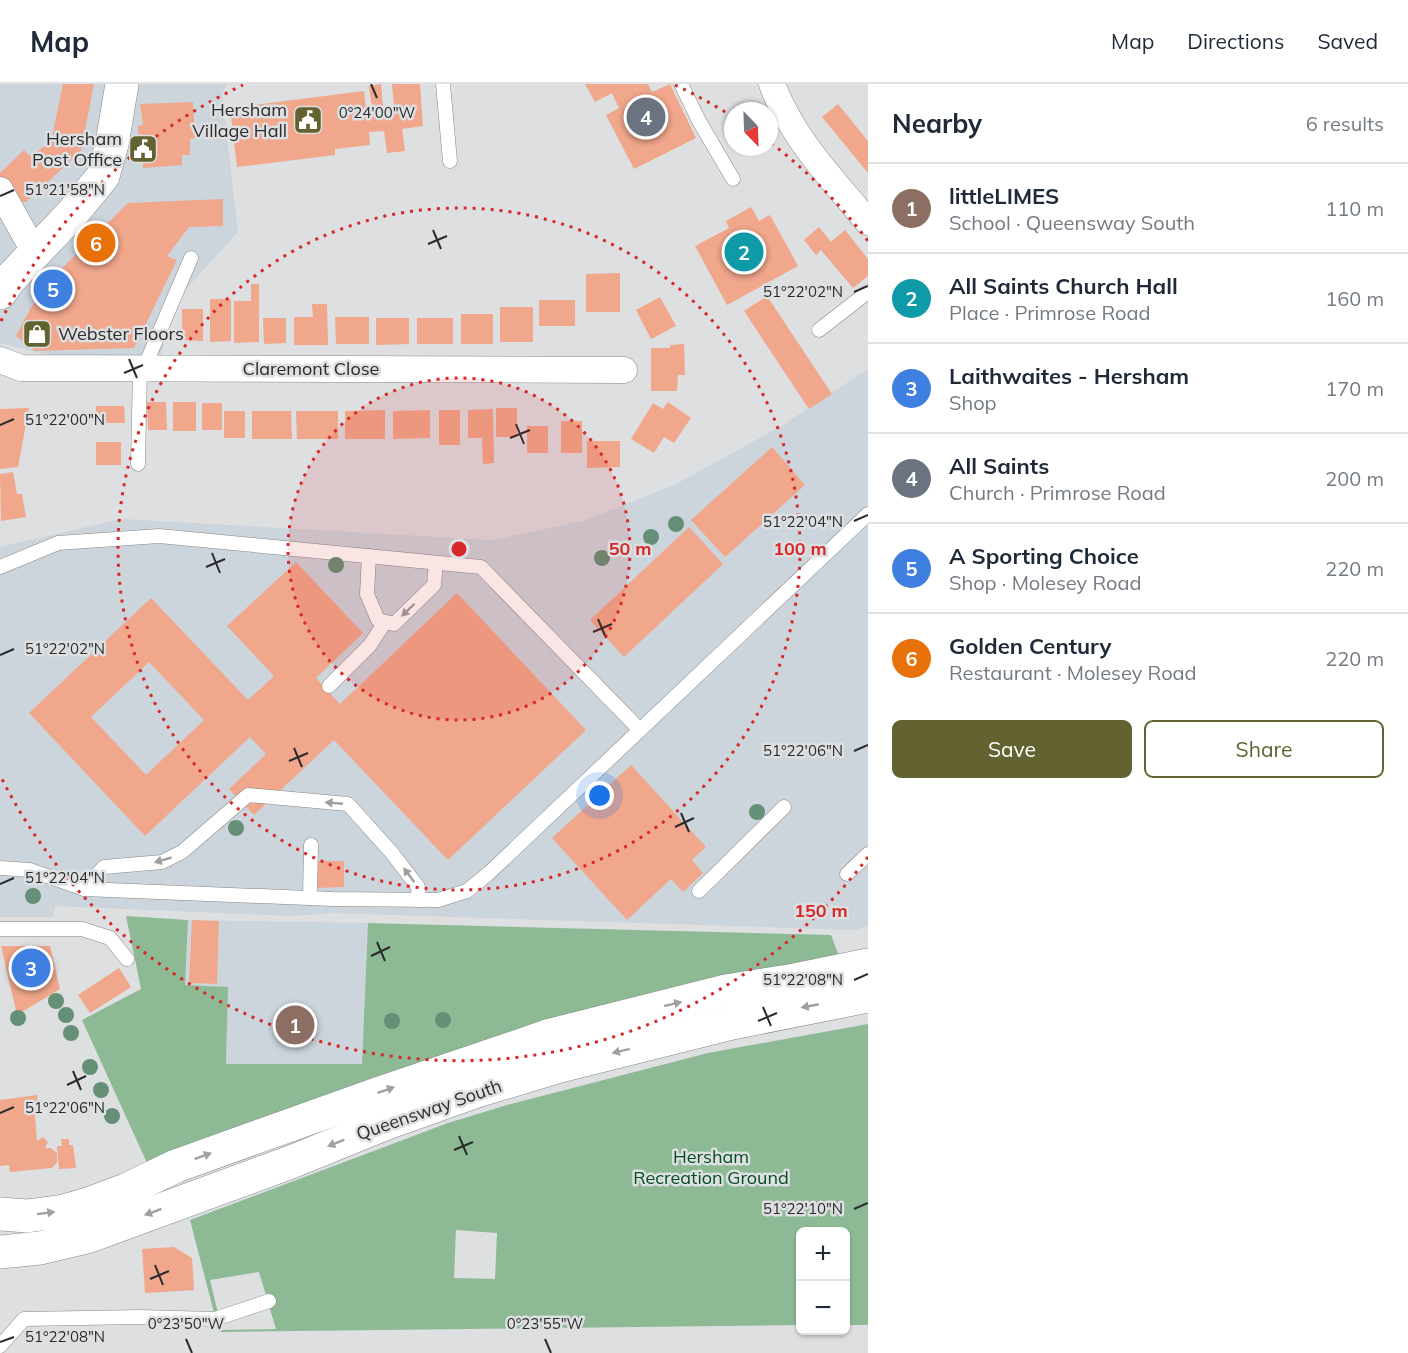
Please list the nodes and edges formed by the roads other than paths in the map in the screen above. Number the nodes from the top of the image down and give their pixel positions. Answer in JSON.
{"nodes":[{"id":1,"x":122,"y":84,"type":"edge"},
{"id":2,"x":443,"y":84,"type":"edge"},
{"id":3,"x":681,"y":84,"type":"edge"},
{"id":4,"x":772,"y":84,"type":"edge"},
{"id":5,"x":450,"y":161,"type":"dead end"},
{"id":6,"x":733,"y":179,"type":"dead end"},
{"id":7,"x":0,"y":190,"type":"edge"},
{"id":8,"x":868,"y":222,"type":"edge"},
{"id":9,"x":35,"y":253,"type":"junction"},
{"id":10,"x":191,"y":258,"type":"dead end"},
{"id":11,"x":868,"y":292,"type":"edge"},
{"id":12,"x":0,"y":294,"type":"edge"},
{"id":13,"x":819,"y":330,"type":"dead end"},
{"id":14,"x":0,"y":360,"type":"edge"},
{"id":15,"x":142,"y":368,"type":"junction"},
{"id":16,"x":624,"y":370,"type":"dead end"},
{"id":17,"x":138,"y":465,"type":"dead end"},
{"id":18,"x":868,"y":514,"type":"edge"},
{"id":19,"x":369,"y":556,"type":"junction"},
{"id":20,"x":436,"y":563,"type":"junction"},
{"id":21,"x":0,"y":567,"type":"edge"},
{"id":22,"x":385,"y":622,"type":"junction"},
{"id":23,"x":329,"y":686,"type":"dead end"},
{"id":24,"x":639,"y":729,"type":"junction"},
{"id":25,"x":784,"y":807,"type":"dead end"},
{"id":26,"x":311,"y":845,"type":"dead end"},
{"id":27,"x":868,"y":854,"type":"edge"},
{"id":28,"x":0,"y":868,"type":"edge"},
{"id":29,"x":847,"y":874,"type":"dead end"},
{"id":30,"x":84,"y":889,"type":"junction"},
{"id":31,"x":699,"y":891,"type":"dead end"},
{"id":32,"x":310,"y":898,"type":"junction"},
{"id":33,"x":419,"y":900,"type":"junction"},
{"id":34,"x":0,"y":929,"type":"edge"},
{"id":35,"x":126,"y":959,"type":"dead end"},
{"id":36,"x":868,"y":965,"type":"edge"},
{"id":37,"x":868,"y":996,"type":"edge"},
{"id":38,"x":0,"y":1214,"type":"edge"},
{"id":39,"x":0,"y":1252,"type":"edge"},
{"id":40,"x":269,"y":1301,"type":"dead end"},
{"id":41,"x":0,"y":1346,"type":"edge"}],
"edges":[{"from":1,"to":9,"type":"main road"},
{"from":2,"to":5,"type":"lane"},
{"from":3,"to":6,"type":"lane"},
{"from":4,"to":8,"type":"street"},
{"from":7,"to":9,"type":"street"},
{"from":9,"to":12,"type":"main road"},
{"from":10,"to":15,"type":"lane"},
{"from":11,"to":13,"type":"lane"},
{"from":14,"to":15,"type":"street","name":"Claremont Close"},
{"from":15,"to":16,"type":"street","name":"Claremont Close"},
{"from":15,"to":17,"type":"lane"},
{"from":18,"to":24,"type":"lane"},
{"from":19,"to":20,"type":"lane"},
{"from":19,"to":21,"type":"lane"},
{"from":19,"to":22,"type":"lane"},
{"from":20,"to":22,"type":"lane","one_way":true},
{"from":20,"to":24,"type":"lane"},
{"from":22,"to":23,"type":"lane"},
{"from":24,"to":33,"type":"lane"},
{"from":25,"to":31,"type":"lane"},
{"from":26,"to":32,"type":"lane"},
{"from":27,"to":29,"type":"lane"},
{"from":28,"to":30,"type":"lane"},
{"from":30,"to":32,"type":"lane"},
{"from":33,"to":30,"type":"lane","one_way":true},
{"from":32,"to":33,"type":"lane"},
{"from":34,"to":35,"type":"lane"},
{"from":38,"to":36,"type":"main road","name":"Queensway South","one_way":true},
{"from":37,"to":39,"type":"main road","name":"Queensway South","one_way":true},
{"from":40,"to":41,"type":"lane"}]}
